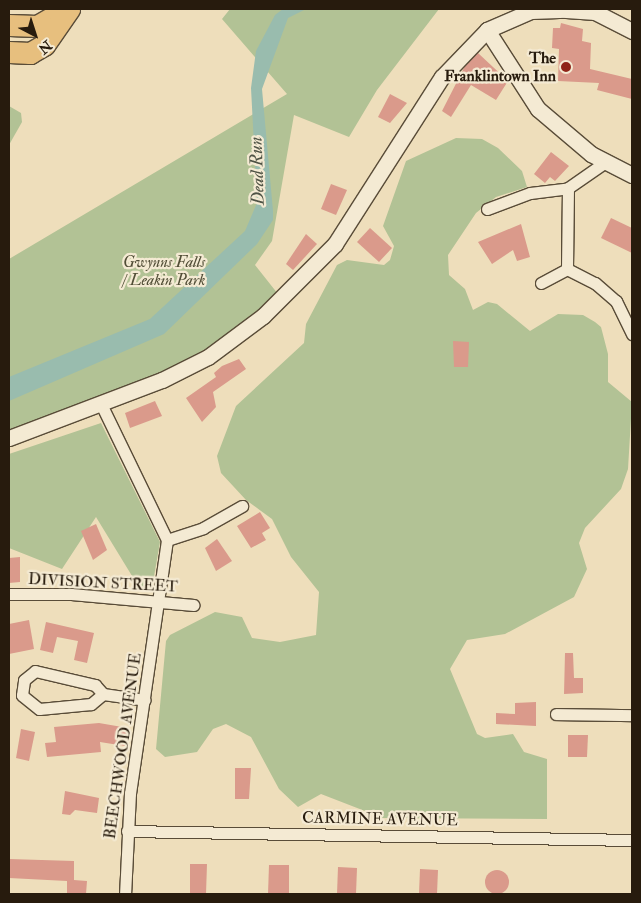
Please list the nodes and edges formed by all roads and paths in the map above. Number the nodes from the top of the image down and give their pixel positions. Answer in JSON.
{"nodes":[{"id":1,"x":68,"y":9,"type":"edge"},
{"id":2,"x":9,"y":25,"type":"edge"},
{"id":3,"x":487,"y":30,"type":"junction"},
{"id":4,"x":632,"y":31,"type":"edge"},
{"id":5,"x":9,"y":52,"type":"edge"},
{"id":6,"x":604,"y":163,"type":"junction"},
{"id":7,"x":632,"y":175,"type":"edge"},
{"id":8,"x":568,"y":188,"type":"junction"},
{"id":9,"x":487,"y":209,"type":"dead end"},
{"id":10,"x":567,"y":269,"type":"junction"},
{"id":11,"x":541,"y":283,"type":"dead end"},
{"id":12,"x":632,"y":334,"type":"edge"},
{"id":13,"x":101,"y":404,"type":"junction"},
{"id":14,"x":9,"y":438,"type":"edge"},
{"id":15,"x":242,"y":506,"type":"dead end"},
{"id":16,"x":167,"y":540,"type":"junction"},
{"id":17,"x":9,"y":594,"type":"edge"},
{"id":18,"x":160,"y":602,"type":"junction"},
{"id":19,"x":194,"y":605,"type":"dead end"},
{"id":20,"x":103,"y":694,"type":"junction"},
{"id":21,"x":145,"y":700,"type":"junction"},
{"id":22,"x":556,"y":714,"type":"dead end"},
{"id":23,"x":632,"y":715,"type":"edge"},
{"id":24,"x":127,"y":831,"type":"junction"},
{"id":25,"x":632,"y":840,"type":"edge"},
{"id":26,"x":125,"y":894,"type":"edge"}],
"edges":[{"from":1,"to":2,"type":"highway"},
{"from":1,"to":5,"type":"highway"},
{"from":3,"to":4,"type":"street"},
{"from":3,"to":6,"type":"street"},
{"from":3,"to":13,"type":"street"},
{"from":6,"to":7,"type":"street"},
{"from":6,"to":8,"type":"street"},
{"from":8,"to":9,"type":"street"},
{"from":8,"to":10,"type":"street"},
{"from":10,"to":11,"type":"street"},
{"from":10,"to":12,"type":"street"},
{"from":13,"to":14,"type":"street"},
{"from":13,"to":16,"type":"street"},
{"from":15,"to":16,"type":"street"},
{"from":16,"to":18,"type":"street","name":"BEECHWOOD AVENUE"},
{"from":17,"to":18,"type":"street","name":"DIVISION STREET"},
{"from":18,"to":19,"type":"street","name":"DIVISION STREET"},
{"from":18,"to":21,"type":"street","name":"BEECHWOOD AVENUE"},
{"from":20,"to":20,"type":"street"},
{"from":20,"to":21,"type":"street"},
{"from":21,"to":24,"type":"street","name":"BEECHWOOD AVENUE"},
{"from":22,"to":23,"type":"street"},
{"from":24,"to":25,"type":"street","name":"CARMINE AVENUE"},
{"from":24,"to":26,"type":"street","name":"BEECHWOOD AVENUE"}]}
